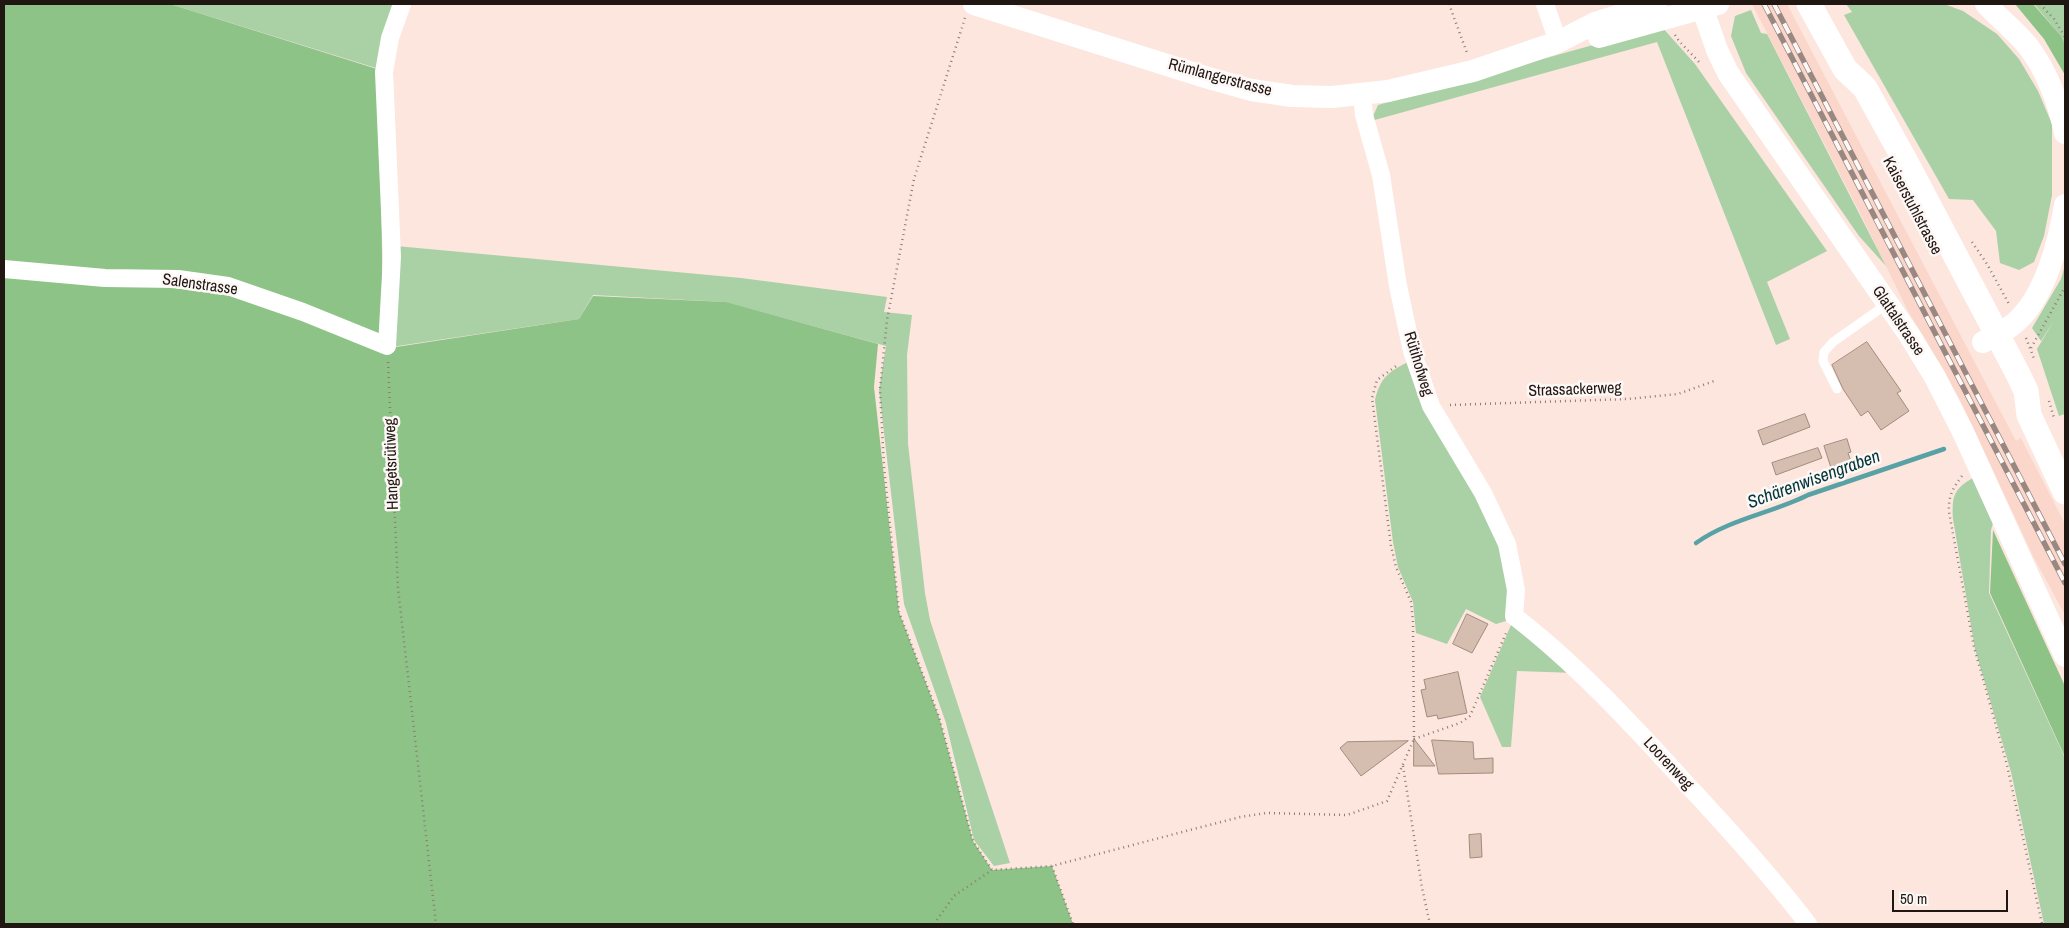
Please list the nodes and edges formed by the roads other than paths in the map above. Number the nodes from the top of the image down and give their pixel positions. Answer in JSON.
{"nodes":[{"id":1,"x":402,"y":4,"type":"edge"},
{"id":2,"x":1545,"y":4,"type":"edge"},
{"id":3,"x":1656,"y":4,"type":"edge"},
{"id":4,"x":1809,"y":4,"type":"edge"},
{"id":5,"x":1973,"y":4,"type":"edge"},
{"id":6,"x":1707,"y":5,"type":"edge"},
{"id":7,"x":970,"y":8,"type":"edge"},
{"id":8,"x":1991,"y":9,"type":"edge"},
{"id":9,"x":1558,"y":42,"type":"junction"},
{"id":10,"x":1362,"y":95,"type":"junction"},
{"id":11,"x":2065,"y":133,"type":"edge"},
{"id":12,"x":2065,"y":205,"type":"edge"},
{"id":13,"x":4,"y":269,"type":"edge"},
{"id":14,"x":1888,"y":304,"type":"junction"},
{"id":15,"x":1991,"y":338,"type":"junction"},
{"id":16,"x":1837,"y":389,"type":"dead end"},
{"id":17,"x":2065,"y":492,"type":"edge"},
{"id":18,"x":1514,"y":616,"type":"joint"},
{"id":19,"x":2065,"y":656,"type":"edge"},
{"id":20,"x":1808,"y":924,"type":"edge"}],
"edges":[{"from":1,"to":13,"type":"street","name":"Salenstrasse"},
{"from":2,"to":9,"type":"street"},
{"from":3,"to":9,"type":"street","name":"Rümlangerstrasse"},
{"from":4,"to":15,"type":"main road","name":"Kaiserstuhlstrasse"},
{"from":5,"to":8,"type":"street"},
{"from":6,"to":9,"type":"street","name":"Rümlangerstrasse"},
{"from":6,"to":14,"type":"street","name":"Glattalstrasse"},
{"from":7,"to":10,"type":"street","name":"Rümlangerstrasse"},
{"from":8,"to":11,"type":"street"},
{"from":9,"to":10,"type":"street","name":"Rümlangerstrasse"},
{"from":10,"to":18,"type":"street","name":"Rütihofweg"},
{"from":12,"to":15,"type":"street"},
{"from":14,"to":16,"type":"lane"},
{"from":14,"to":19,"type":"street","name":"Glattalstrasse"},
{"from":15,"to":17,"type":"main road","name":"Kaiserstuhlstrasse"},
{"from":18,"to":20,"type":"street","name":"Loorenweg"}]}
